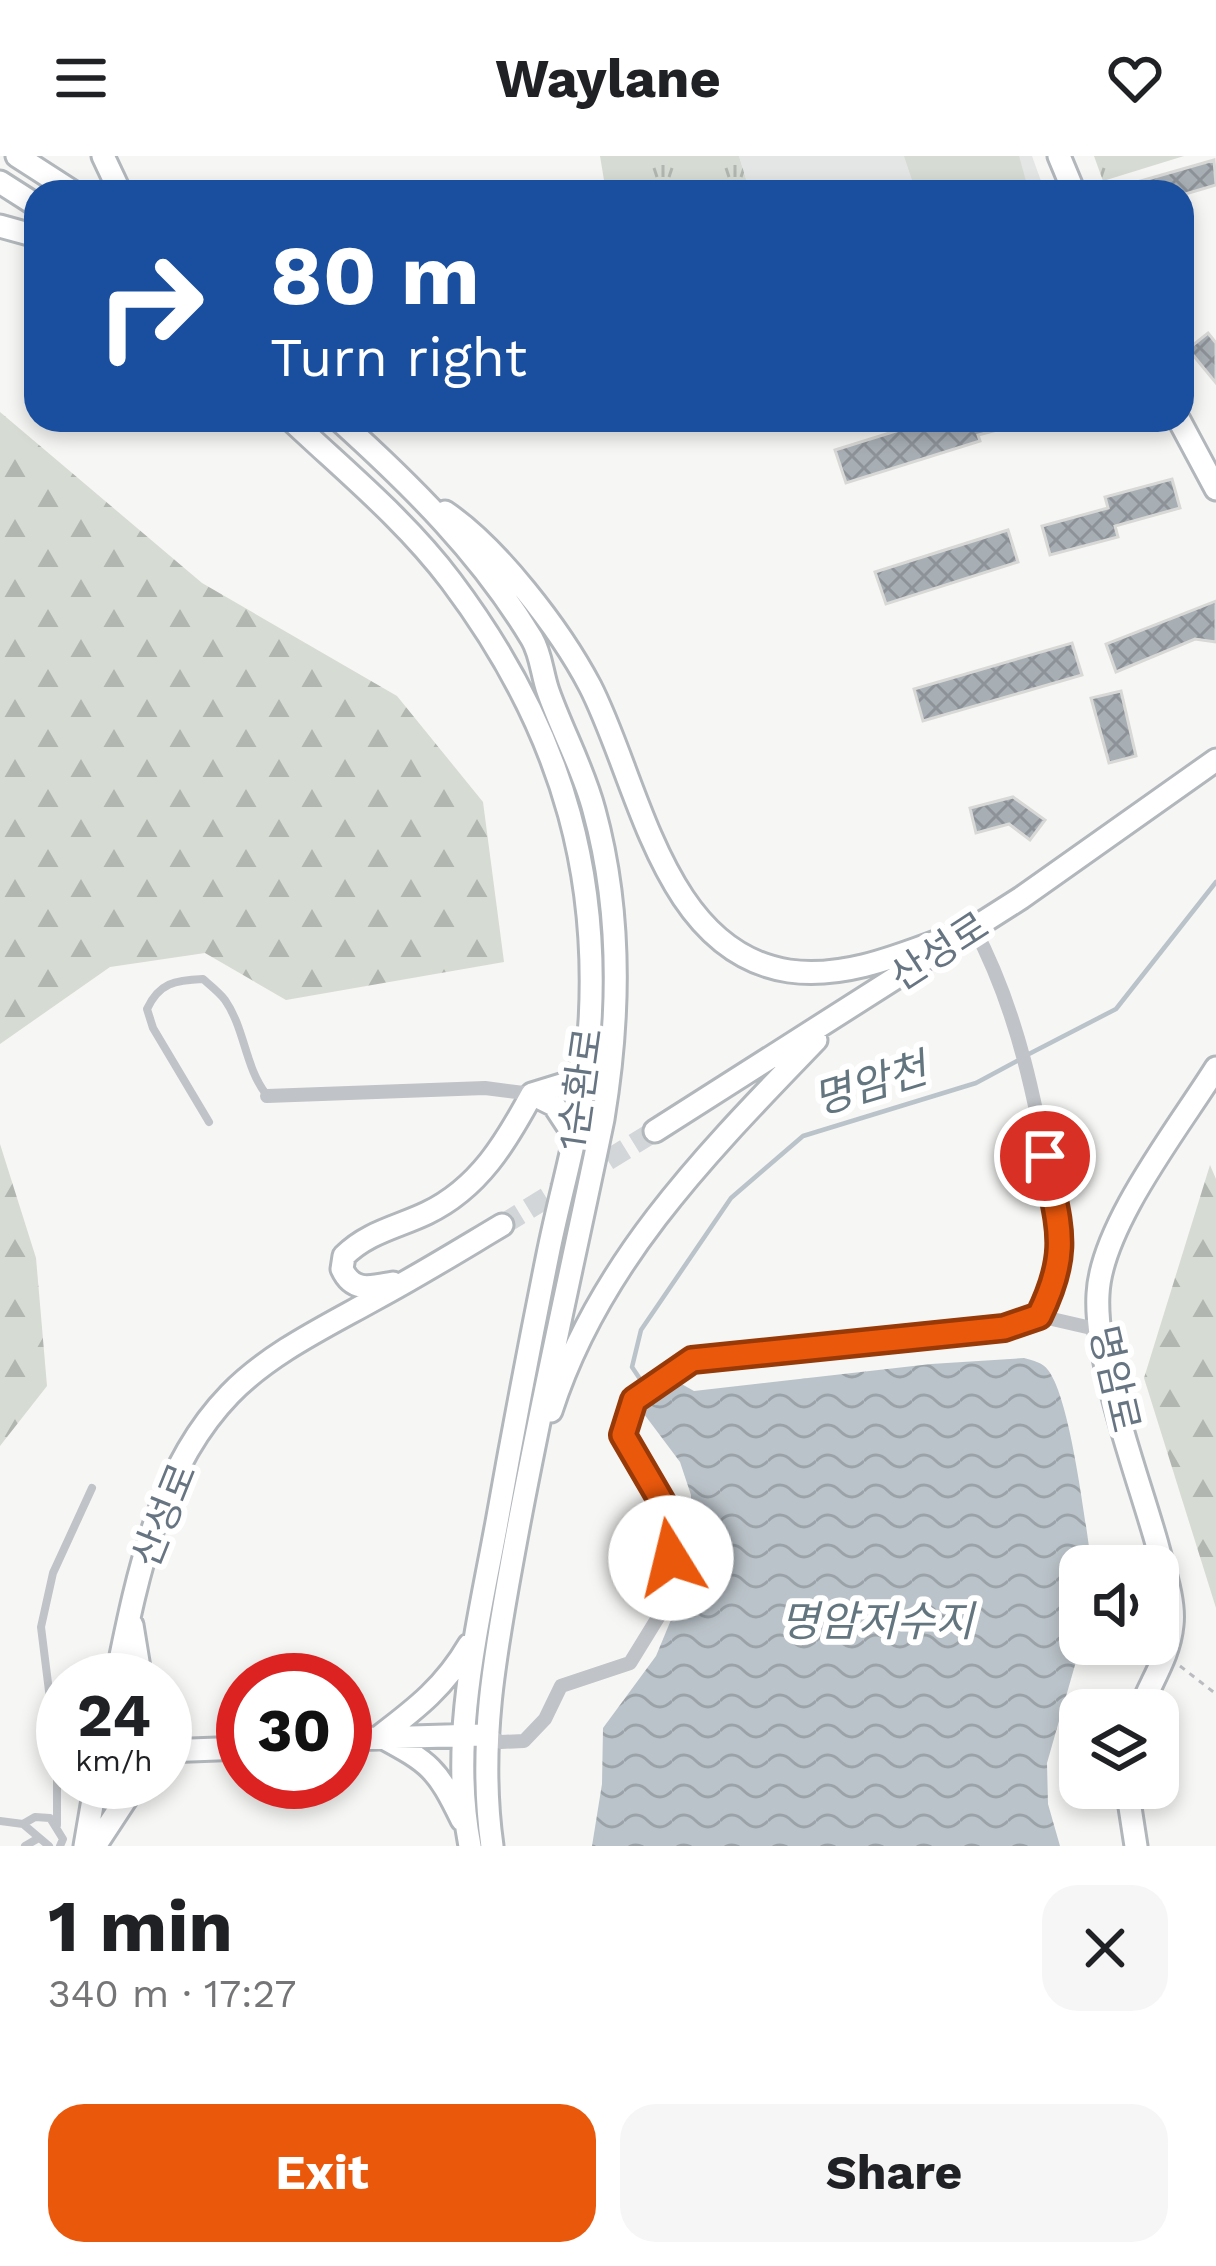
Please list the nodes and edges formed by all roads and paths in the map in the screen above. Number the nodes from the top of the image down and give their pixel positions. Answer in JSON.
{"nodes":[{"id":1,"x":17,"y":156,"type":"edge"},
{"id":2,"x":54,"y":180,"type":"edge"},
{"id":3,"x":304,"y":432,"type":"edge"},
{"id":4,"x":352,"y":432,"type":"edge"},
{"id":5,"x":1186,"y":432,"type":"edge"},
{"id":6,"x":1216,"y":488,"type":"edge"},
{"id":7,"x":424,"y":497,"type":"junction"},
{"id":8,"x":1216,"y":760,"type":"edge"},
{"id":9,"x":974,"y":928,"type":"junction"},
{"id":10,"x":842,"y":1013,"type":"junction"},
{"id":11,"x":588,"y":1055,"type":"junction"},
{"id":12,"x":1216,"y":1068,"type":"edge"},
{"id":13,"x":532,"y":1094,"type":"junction"},
{"id":14,"x":267,"y":1096,"type":"joint"},
{"id":15,"x":209,"y":1122,"type":"dead end"},
{"id":16,"x":655,"y":1131,"type":"tunnel mouth"},
{"id":17,"x":575,"y":1137,"type":"junction"},
{"id":18,"x":502,"y":1226,"type":"tunnel mouth"},
{"id":19,"x":411,"y":1279,"type":"junction"},
{"id":20,"x":1039,"y":1316,"type":"junction"},
{"id":21,"x":1100,"y":1330,"type":"junction"},
{"id":22,"x":92,"y":1488,"type":"dead end"},
{"id":23,"x":524,"y":1498,"type":"junction"},
{"id":24,"x":1157,"y":1545,"type":"edge"},
{"id":25,"x":130,"y":1612,"type":"junction"},
{"id":26,"x":478,"y":1629,"type":"junction"},
{"id":27,"x":122,"y":1653,"type":"edge"},
{"id":28,"x":137,"y":1653,"type":"edge"},
{"id":29,"x":1177,"y":1665,"type":"edge"},
{"id":30,"x":1216,"y":1694,"type":"edge"},
{"id":31,"x":475,"y":1735,"type":"junction"},
{"id":32,"x":380,"y":1736,"type":"junction"},
{"id":33,"x":372,"y":1737,"type":"edge"},
{"id":34,"x":192,"y":1743,"type":"edge"},
{"id":35,"x":213,"y":1751,"type":"junction"},
{"id":36,"x":216,"y":1751,"type":"edge"},
{"id":37,"x":192,"y":1752,"type":"edge"},
{"id":38,"x":91,"y":1809,"type":"edge"},
{"id":39,"x":119,"y":1809,"type":"edge"},
{"id":40,"x":1130,"y":1809,"type":"edge"},
{"id":41,"x":0,"y":1821,"type":"edge"},
{"id":42,"x":23,"y":1824,"type":"junction"},
{"id":43,"x":57,"y":1825,"type":"junction"},
{"id":44,"x":468,"y":1837,"type":"edge"},
{"id":45,"x":38,"y":1839,"type":"junction"},
{"id":46,"x":25,"y":1846,"type":"edge"},
{"id":47,"x":49,"y":1846,"type":"edge"},
{"id":48,"x":60,"y":1846,"type":"edge"},
{"id":49,"x":85,"y":1846,"type":"edge"},
{"id":50,"x":94,"y":1846,"type":"edge"},
{"id":51,"x":492,"y":1846,"type":"edge"},
{"id":52,"x":1136,"y":1846,"type":"edge"}],
"edges":[{"from":1,"to":2,"type":"street"},
{"from":3,"to":11,"type":"street","name":"1순환로"},
{"from":4,"to":7,"type":"street","name":"1순환로"},
{"from":5,"to":6,"type":"street"},
{"from":7,"to":9,"type":"street"},
{"from":7,"to":23,"type":"street","name":"1순환로"},
{"from":8,"to":9,"type":"street","name":"산성로"},
{"from":9,"to":10,"type":"street","name":"산성로"},
{"from":9,"to":20,"type":"street"},
{"from":10,"to":16,"type":"street","name":"산성로"},
{"from":10,"to":23,"type":"street"},
{"from":11,"to":13,"type":"street"},
{"from":11,"to":17,"type":"street","name":"1순환로"},
{"from":12,"to":21,"type":"street","name":"명암로"},
{"from":13,"to":14,"type":"street"},
{"from":13,"to":17,"type":"street"},
{"from":13,"to":19,"type":"street"},
{"from":14,"to":15,"type":"lane"},
{"from":17,"to":26,"type":"street","name":"1순환로"},
{"from":18,"to":19,"type":"street","name":"산성로"},
{"from":19,"to":25,"type":"street","name":"산성로"},
{"from":20,"to":21,"type":"street"},
{"from":20,"to":31,"type":"street"},
{"from":21,"to":24,"type":"street","name":"명암로"},
{"from":22,"to":43,"type":"lane"},
{"from":23,"to":31,"type":"street","name":"1순환로"},
{"from":25,"to":27,"type":"street","name":"산성로"},
{"from":25,"to":28,"type":"street"},
{"from":26,"to":31,"type":"street","name":"1순환로"},
{"from":26,"to":32,"type":"street"},
{"from":29,"to":30,"type":"path"},
{"from":31,"to":32,"type":"street"},
{"from":31,"to":44,"type":"street","name":"1순환로"},
{"from":31,"to":51,"type":"street","name":"1순환로"},
{"from":32,"to":33,"type":"street"},
{"from":32,"to":44,"type":"street"},
{"from":34,"to":35,"type":"street"},
{"from":35,"to":36,"type":"street"},
{"from":35,"to":37,"type":"street"},
{"from":38,"to":49,"type":"street"},
{"from":39,"to":50,"type":"street"},
{"from":40,"to":52,"type":"street"},
{"from":41,"to":42,"type":"lane"},
{"from":42,"to":43,"type":"lane"},
{"from":42,"to":45,"type":"lane"},
{"from":43,"to":48,"type":"lane"},
{"from":45,"to":46,"type":"lane"},
{"from":45,"to":47,"type":"lane"}]}
